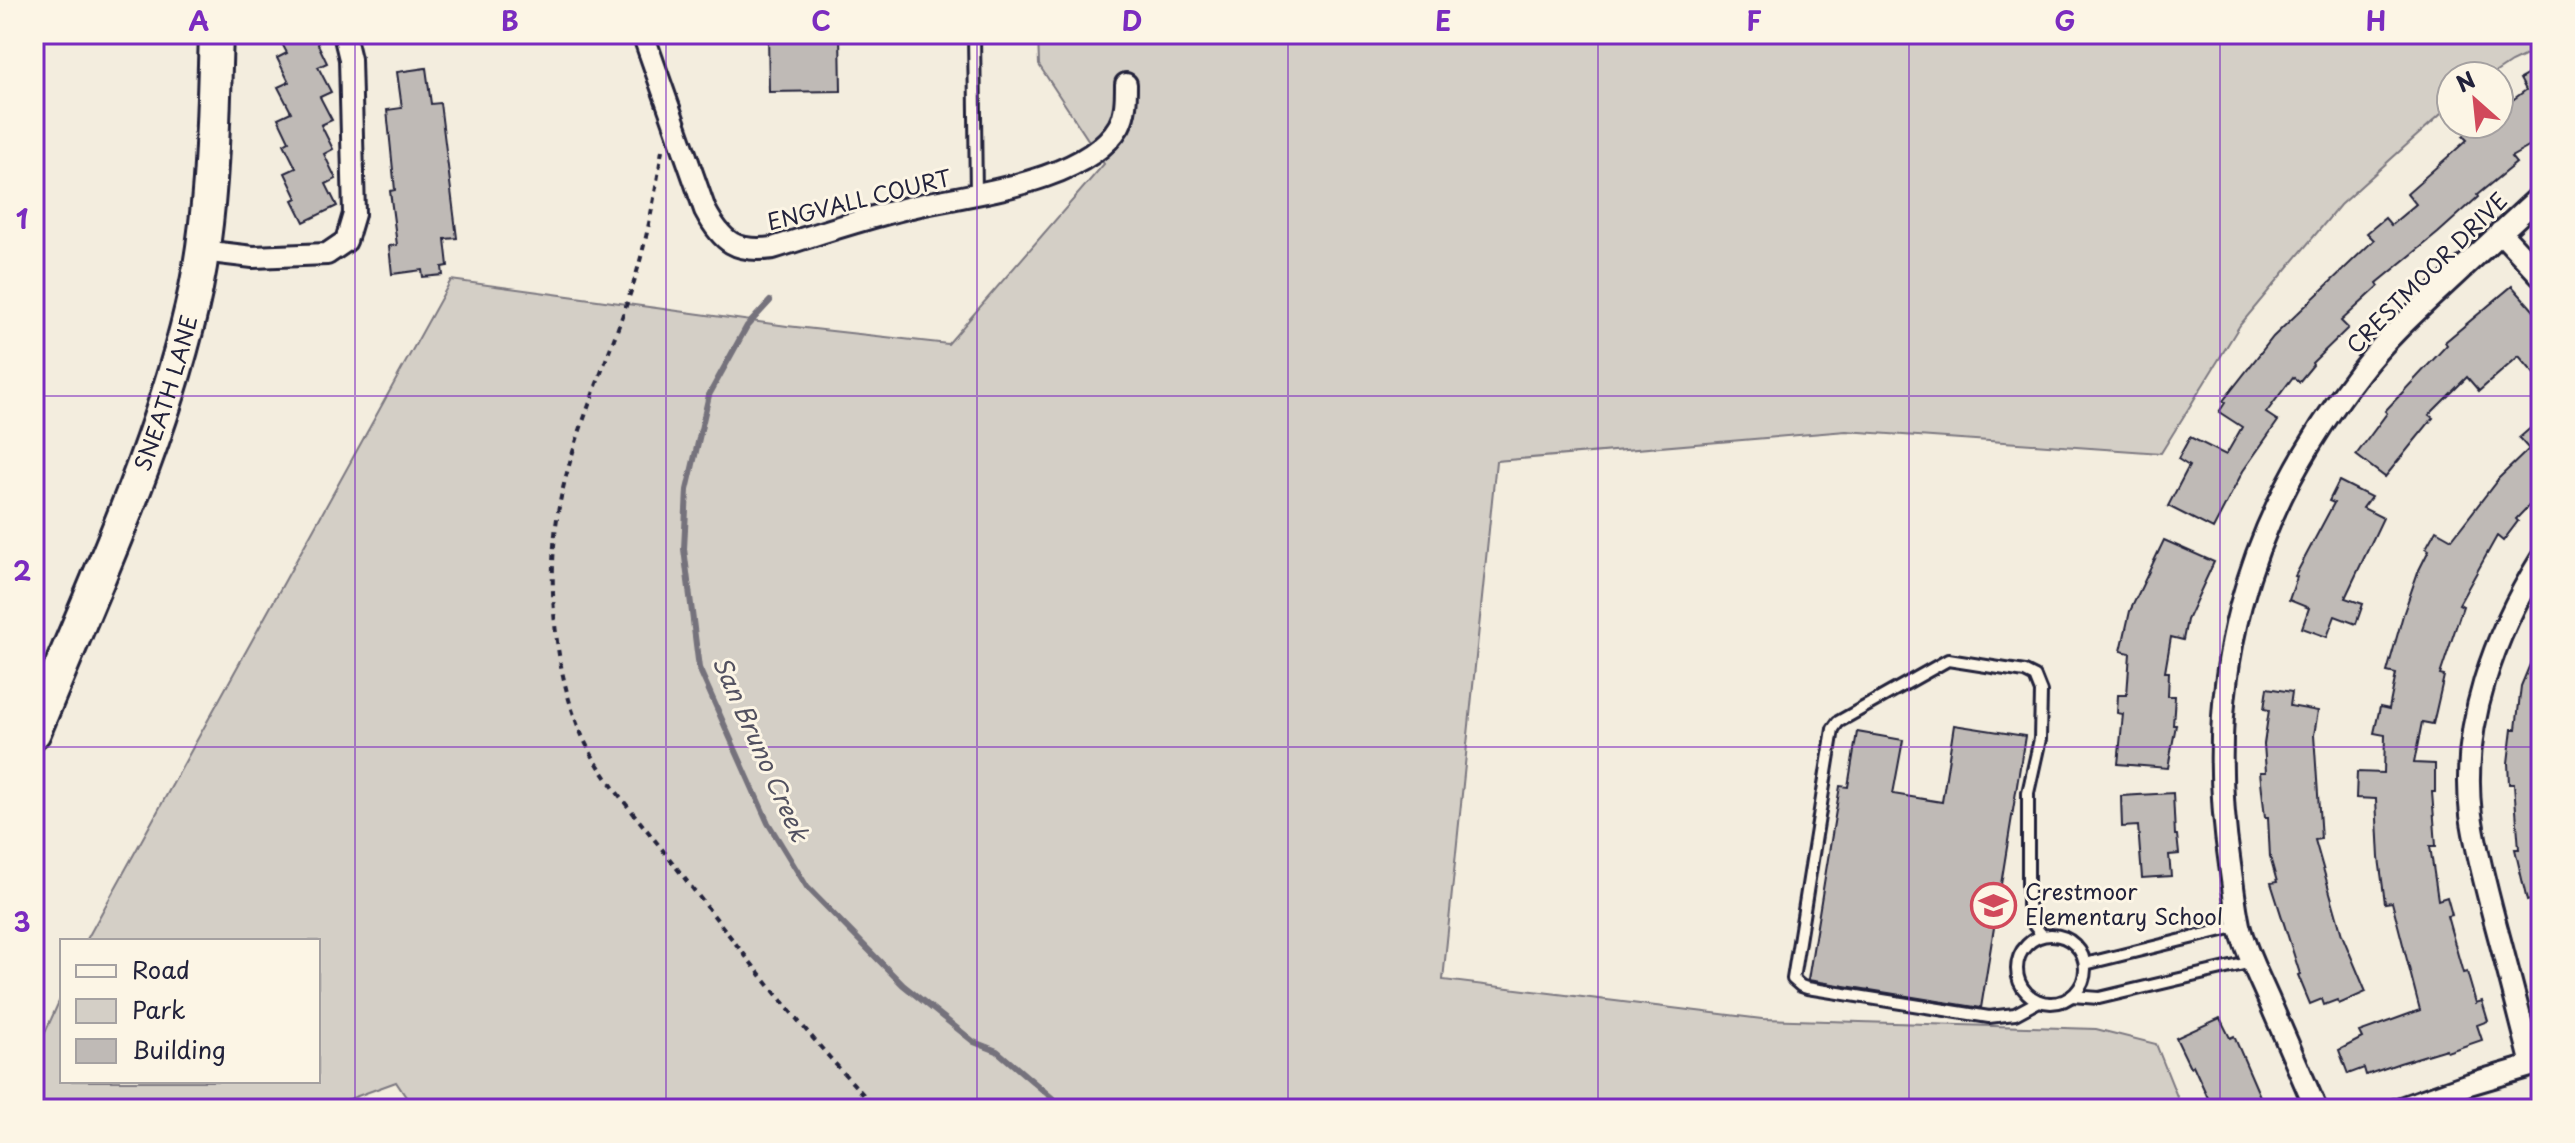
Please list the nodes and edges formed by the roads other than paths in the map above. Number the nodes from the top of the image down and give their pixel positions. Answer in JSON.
{"nodes":[{"id":1,"x":216,"y":34,"type":"edge"},
{"id":2,"x":344,"y":34,"type":"edge"},
{"id":3,"x":643,"y":34,"type":"edge"},
{"id":4,"x":974,"y":34,"type":"edge"},
{"id":5,"x":1126,"y":84,"type":"dead end"},
{"id":6,"x":976,"y":195,"type":"junction"},
{"id":7,"x":2541,"y":195,"type":"edge"},
{"id":8,"x":2500,"y":232,"type":"junction"},
{"id":9,"x":202,"y":251,"type":"junction"},
{"id":10,"x":2541,"y":276,"type":"edge"},
{"id":11,"x":2541,"y":559,"type":"edge"},
{"id":12,"x":34,"y":732,"type":"edge"},
{"id":13,"x":2239,"y":926,"type":"junction"},
{"id":14,"x":2042,"y":935,"type":"junction"},
{"id":15,"x":2252,"y":962,"type":"junction"},
{"id":16,"x":2085,"y":964,"type":"junction"},
{"id":17,"x":2072,"y":996,"type":"junction"},
{"id":18,"x":2039,"y":1001,"type":"junction"},
{"id":19,"x":2537,"y":1064,"type":"edge"},
{"id":20,"x":2316,"y":1109,"type":"edge"},
{"id":21,"x":2398,"y":1109,"type":"edge"}],
"edges":[{"from":1,"to":9,"type":"main road","name":"SNEATH LANE"},
{"from":2,"to":9,"type":"street"},
{"from":3,"to":6,"type":"street","name":"ENGVALL COURT"},
{"from":4,"to":6,"type":"lane"},
{"from":5,"to":6,"type":"street","name":"ENGVALL COURT"},
{"from":7,"to":8,"type":"street","name":"CRESTMOOR DRIVE"},
{"from":8,"to":10,"type":"street"},
{"from":8,"to":13,"type":"street","name":"CRESTMOOR DRIVE"},
{"from":9,"to":12,"type":"main road","name":"SNEATH LANE"},
{"from":11,"to":19,"type":"street"},
{"from":13,"to":15,"type":"street","name":"CRESTMOOR DRIVE"},
{"from":13,"to":16,"type":"lane"},
{"from":14,"to":16,"type":"lane"},
{"from":14,"to":18,"type":"lane"},
{"from":14,"to":18,"type":"lane"},
{"from":15,"to":17,"type":"lane"},
{"from":15,"to":20,"type":"street","name":"CRESTMOOR DRIVE"},
{"from":16,"to":17,"type":"lane"},
{"from":17,"to":18,"type":"lane"},
{"from":19,"to":21,"type":"street"}]}
